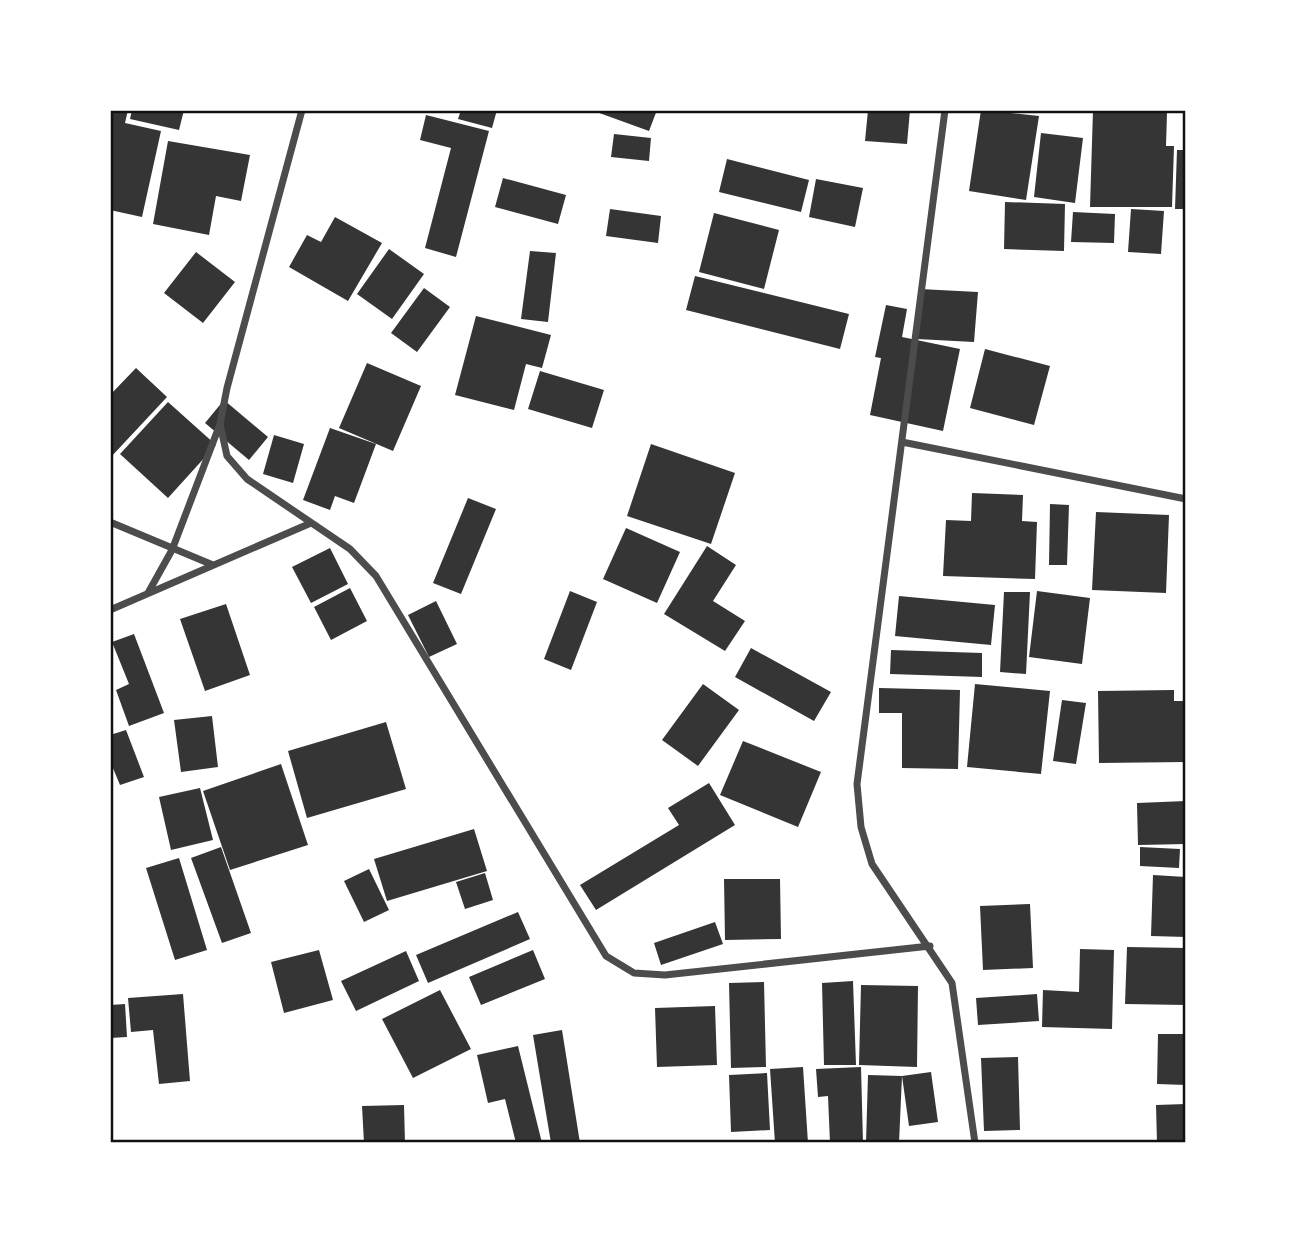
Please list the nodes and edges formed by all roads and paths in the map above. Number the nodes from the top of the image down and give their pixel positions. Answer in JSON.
{"nodes":[{"id":1,"x":302,"y":110,"type":"edge"},
{"id":2,"x":945,"y":110,"type":"edge"},
{"id":3,"x":220,"y":424,"type":"junction"},
{"id":4,"x":902,"y":442,"type":"junction"},
{"id":5,"x":1186,"y":499,"type":"edge"},
{"id":6,"x":110,"y":522,"type":"edge"},
{"id":7,"x":311,"y":523,"type":"junction"},
{"id":8,"x":172,"y":550,"type":"junction"},
{"id":9,"x":213,"y":565,"type":"junction"},
{"id":10,"x":148,"y":594,"type":"junction"},
{"id":11,"x":110,"y":610,"type":"edge"},
{"id":12,"x":930,"y":946,"type":"junction"},
{"id":13,"x":975,"y":1143,"type":"edge"}],
"edges":[{"from":1,"to":3,"type":"street"},
{"from":2,"to":4,"type":"street"},
{"from":3,"to":7,"type":"street"},
{"from":3,"to":8,"type":"street"},
{"from":4,"to":5,"type":"street"},
{"from":4,"to":12,"type":"street"},
{"from":6,"to":8,"type":"street"},
{"from":7,"to":9,"type":"street"},
{"from":7,"to":12,"type":"street"},
{"from":8,"to":9,"type":"street"},
{"from":8,"to":10,"type":"street"},
{"from":9,"to":10,"type":"street"},
{"from":10,"to":11,"type":"street"},
{"from":12,"to":13,"type":"street"}]}
